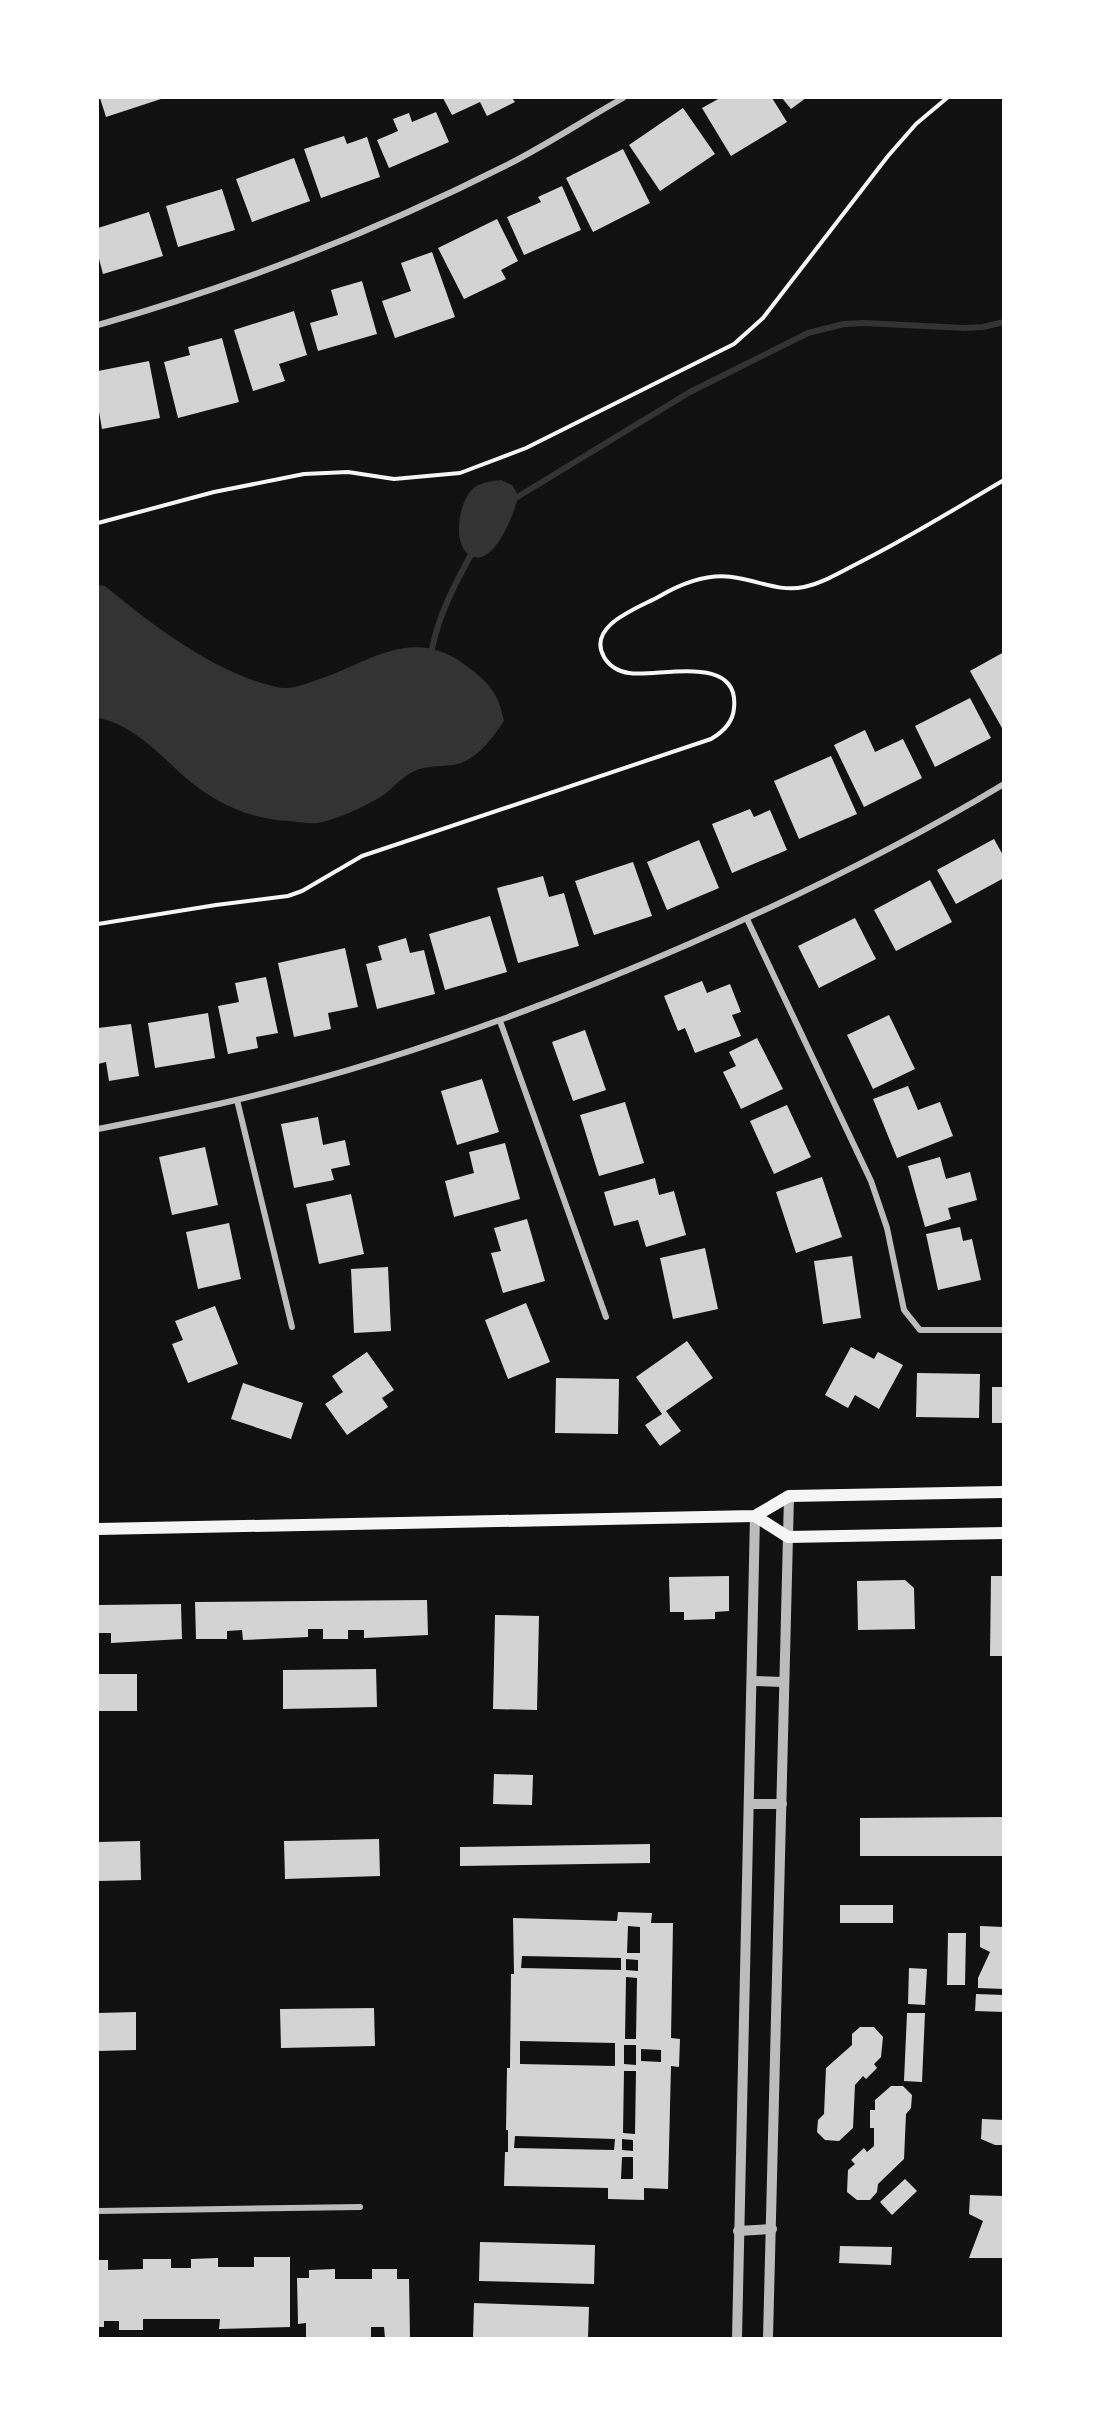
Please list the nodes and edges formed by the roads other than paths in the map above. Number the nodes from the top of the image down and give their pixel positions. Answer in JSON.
{"nodes":[{"id":1,"x":623,"y":98,"type":"edge"},
{"id":2,"x":98,"y":325,"type":"edge"},
{"id":3,"x":1004,"y":784,"type":"edge"},
{"id":4,"x":747,"y":919,"type":"junction"},
{"id":5,"x":500,"y":1021,"type":"junction"},
{"id":6,"x":237,"y":1100,"type":"junction"},
{"id":7,"x":98,"y":1130,"type":"edge"},
{"id":8,"x":606,"y":1317,"type":"dead end"},
{"id":9,"x":292,"y":1327,"type":"dead end"},
{"id":10,"x":1004,"y":1330,"type":"edge"},
{"id":11,"x":1004,"y":1492,"type":"edge"},
{"id":12,"x":789,"y":1496,"type":"junction"},
{"id":13,"x":755,"y":1516,"type":"junction"},
{"id":14,"x":98,"y":1529,"type":"edge"},
{"id":15,"x":1004,"y":1533,"type":"edge"},
{"id":16,"x":788,"y":1537,"type":"junction"},
{"id":17,"x":753,"y":1681,"type":"junction"},
{"id":18,"x":783,"y":1682,"type":"junction"},
{"id":19,"x":750,"y":1803,"type":"junction"},
{"id":20,"x":782,"y":1804,"type":"junction"},
{"id":21,"x":360,"y":2207,"type":"dead end"},
{"id":22,"x":98,"y":2211,"type":"edge"},
{"id":23,"x":772,"y":2229,"type":"junction"},
{"id":24,"x":738,"y":2231,"type":"junction"},
{"id":25,"x":736,"y":2338,"type":"edge"},
{"id":26,"x":768,"y":2338,"type":"edge"}],
"edges":[{"from":1,"to":2,"type":"street"},
{"from":3,"to":4,"type":"street"},
{"from":4,"to":5,"type":"street"},
{"from":4,"to":10,"type":"street"},
{"from":5,"to":6,"type":"street"},
{"from":5,"to":8,"type":"street"},
{"from":6,"to":7,"type":"street"},
{"from":6,"to":9,"type":"street"},
{"from":11,"to":12,"type":"main road"},
{"from":12,"to":13,"type":"main road"},
{"from":12,"to":16,"type":"street"},
{"from":13,"to":14,"type":"main road"},
{"from":13,"to":16,"type":"main road"},
{"from":13,"to":17,"type":"street"},
{"from":15,"to":16,"type":"main road"},
{"from":16,"to":18,"type":"street"},
{"from":17,"to":18,"type":"street"},
{"from":17,"to":19,"type":"street"},
{"from":18,"to":20,"type":"street"},
{"from":19,"to":20,"type":"street"},
{"from":19,"to":24,"type":"street"},
{"from":20,"to":23,"type":"street"},
{"from":21,"to":22,"type":"street"},
{"from":23,"to":24,"type":"street"},
{"from":23,"to":26,"type":"street"},
{"from":24,"to":25,"type":"street"}]}
